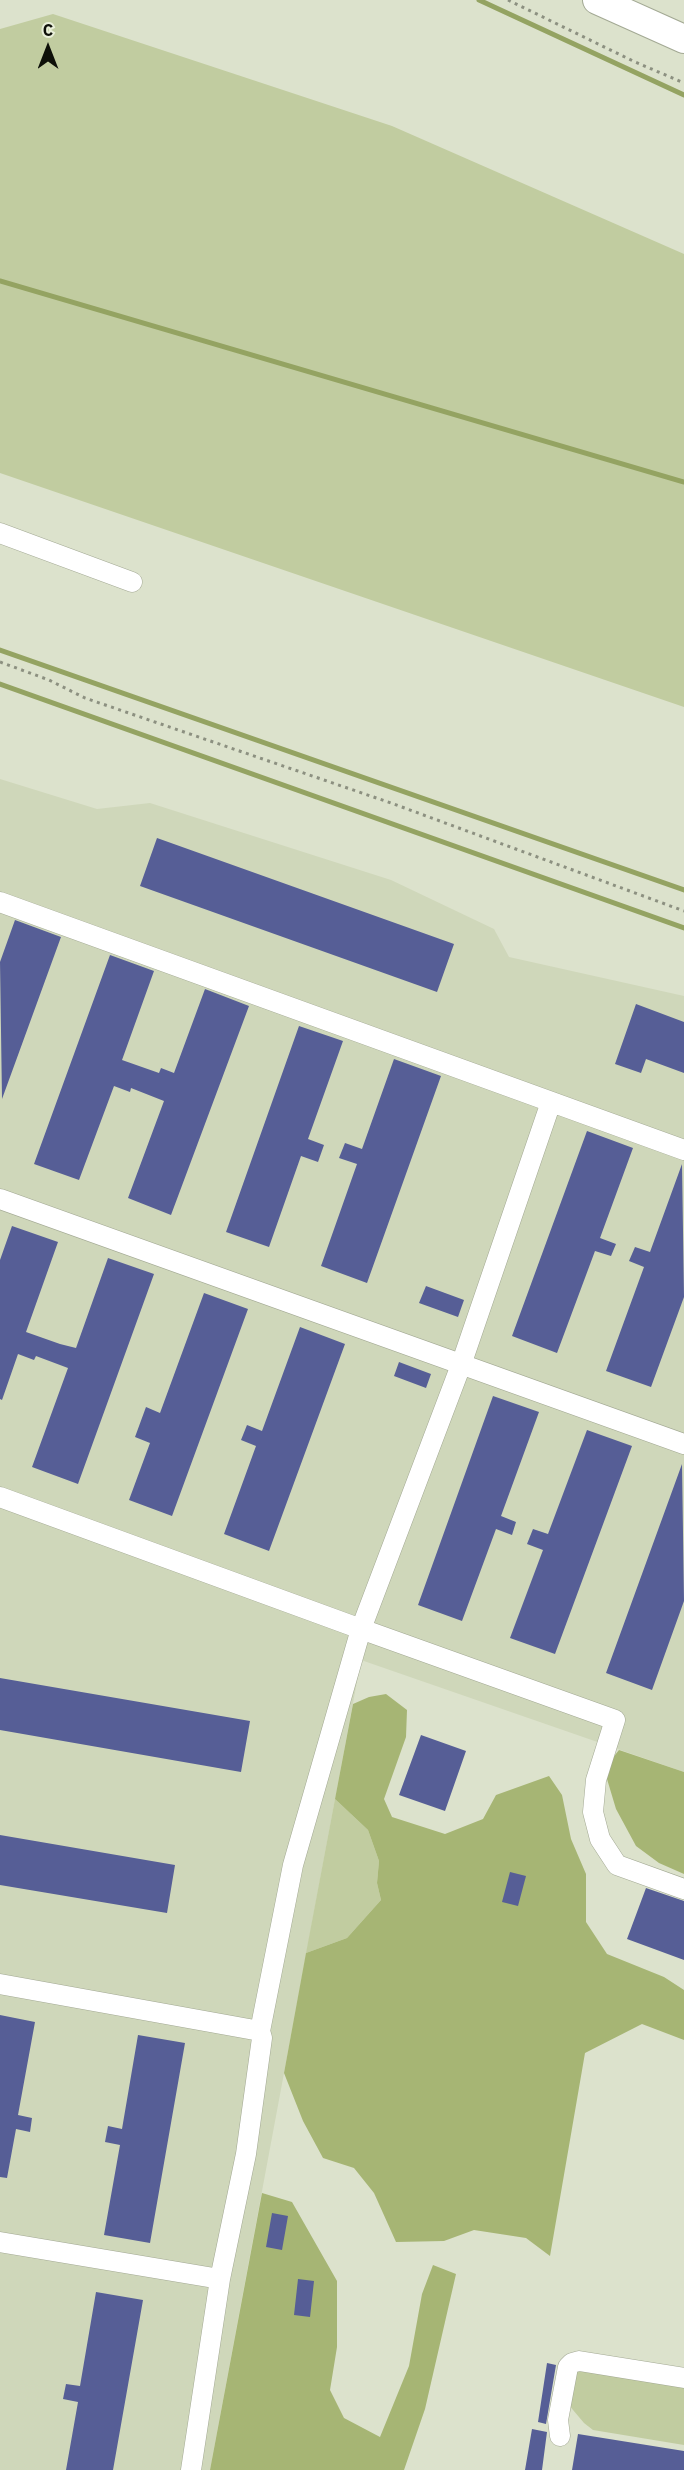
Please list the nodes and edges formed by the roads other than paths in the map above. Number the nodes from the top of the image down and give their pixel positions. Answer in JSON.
{"nodes":[{"id":1,"x":597,"y":0,"type":"edge"},
{"id":2,"x":684,"y":39,"type":"edge"},
{"id":3,"x":0,"y":533,"type":"edge"},
{"id":4,"x":132,"y":582,"type":"dead end"},
{"id":5,"x":0,"y":902,"type":"edge"},
{"id":6,"x":551,"y":1102,"type":"junction"},
{"id":7,"x":684,"y":1150,"type":"edge"},
{"id":8,"x":0,"y":1199,"type":"edge"},
{"id":9,"x":461,"y":1365,"type":"junction"},
{"id":10,"x":684,"y":1444,"type":"edge"},
{"id":11,"x":0,"y":1497,"type":"edge"},
{"id":12,"x":361,"y":1629,"type":"junction"},
{"id":13,"x":684,"y":1889,"type":"edge"},
{"id":14,"x":0,"y":1984,"type":"edge"},
{"id":15,"x":260,"y":2031,"type":"junction"},
{"id":16,"x":0,"y":2242,"type":"edge"},
{"id":17,"x":220,"y":2279,"type":"junction"},
{"id":18,"x":684,"y":2378,"type":"edge"},
{"id":19,"x":560,"y":2436,"type":"dead end"},
{"id":20,"x":191,"y":2470,"type":"edge"}],
"edges":[{"from":1,"to":2,"type":"highway"},
{"from":3,"to":4,"type":"lane"},
{"from":5,"to":6,"type":"lane"},
{"from":6,"to":7,"type":"lane"},
{"from":6,"to":9,"type":"lane"},
{"from":8,"to":9,"type":"lane"},
{"from":9,"to":10,"type":"lane"},
{"from":9,"to":12,"type":"lane"},
{"from":11,"to":12,"type":"lane"},
{"from":12,"to":13,"type":"lane"},
{"from":12,"to":15,"type":"lane"},
{"from":14,"to":15,"type":"lane"},
{"from":15,"to":17,"type":"lane"},
{"from":16,"to":17,"type":"lane"},
{"from":17,"to":20,"type":"lane"},
{"from":18,"to":19,"type":"lane"}]}
